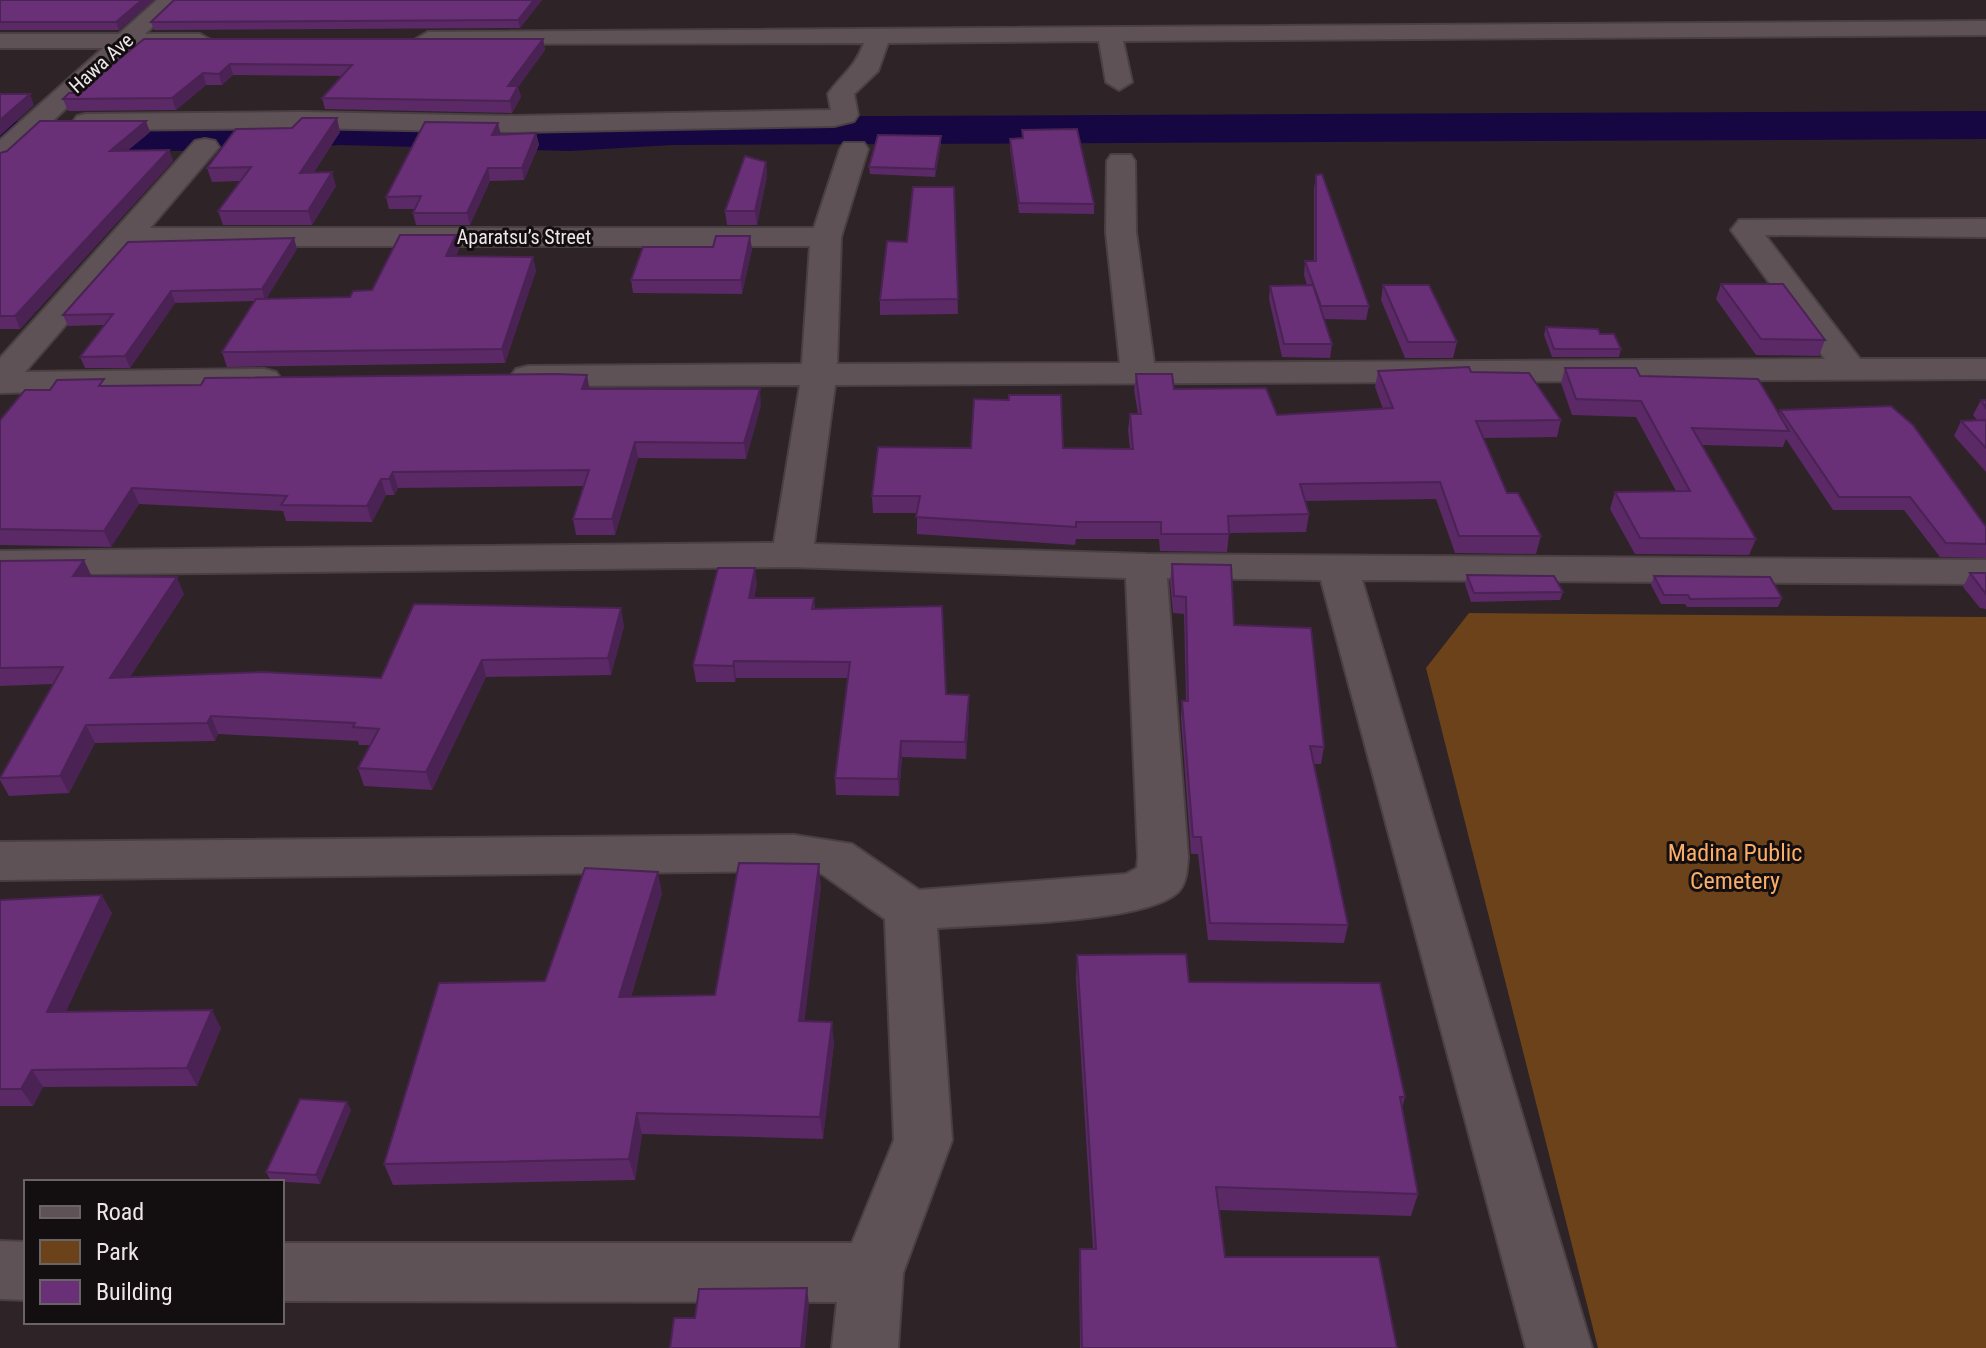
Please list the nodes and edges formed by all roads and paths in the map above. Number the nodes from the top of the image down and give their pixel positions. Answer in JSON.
{"nodes":[{"id":1,"x":170,"y":0,"type":"edge"},
{"id":2,"x":1689,"y":9,"type":"dead end"},
{"id":3,"x":1904,"y":9,"type":"dead end"},
{"id":4,"x":1707,"y":27,"type":"junction"},
{"id":5,"x":1926,"y":27,"type":"junction"},
{"id":6,"x":1986,"y":28,"type":"edge"},
{"id":7,"x":1110,"y":34,"type":"junction"},
{"id":8,"x":879,"y":35,"type":"junction"},
{"id":9,"x":402,"y":39,"type":"edge"},
{"id":10,"x":0,"y":41,"type":"edge"},
{"id":11,"x":217,"y":41,"type":"edge"},
{"id":12,"x":125,"y":42,"type":"junction"},
{"id":13,"x":1119,"y":82,"type":"dead end"},
{"id":14,"x":22,"y":136,"type":"edge"},
{"id":15,"x":205,"y":147,"type":"dead end"},
{"id":16,"x":854,"y":149,"type":"dead end"},
{"id":17,"x":1121,"y":161,"type":"dead end"},
{"id":18,"x":1986,"y":228,"type":"edge"},
{"id":19,"x":126,"y":237,"type":"junction"},
{"id":20,"x":826,"y":237,"type":"junction"},
{"id":21,"x":1849,"y":368,"type":"junction"},
{"id":22,"x":1986,"y":369,"type":"edge"},
{"id":23,"x":1138,"y":372,"type":"junction"},
{"id":24,"x":819,"y":373,"type":"junction"},
{"id":25,"x":488,"y":377,"type":"edge"},
{"id":26,"x":299,"y":379,"type":"edge"},
{"id":27,"x":0,"y":381,"type":"edge"},
{"id":28,"x":792,"y":555,"type":"junction"},
{"id":29,"x":0,"y":563,"type":"edge"},
{"id":30,"x":1146,"y":566,"type":"junction"},
{"id":31,"x":1338,"y":568,"type":"junction"},
{"id":32,"x":1986,"y":572,"type":"edge"},
{"id":33,"x":0,"y":861,"type":"edge"},
{"id":34,"x":910,"y":910,"type":"junction"},
{"id":35,"x":0,"y":1270,"type":"edge"},
{"id":36,"x":24,"y":1271,"type":"edge"},
{"id":37,"x":284,"y":1272,"type":"edge"},
{"id":38,"x":872,"y":1273,"type":"junction"},
{"id":39,"x":865,"y":1348,"type":"edge"},
{"id":40,"x":1559,"y":1348,"type":"edge"}],
"edges":[{"from":1,"to":12,"type":"street","name":"Hawa Ave"},
{"from":2,"to":4,"type":"street"},
{"from":3,"to":5,"type":"street"},
{"from":4,"to":5,"type":"street"},
{"from":4,"to":7,"type":"street"},
{"from":5,"to":6,"type":"street"},
{"from":7,"to":8,"type":"street"},
{"from":7,"to":13,"type":"street"},
{"from":8,"to":9,"type":"street"},
{"from":8,"to":14,"type":"street"},
{"from":10,"to":12,"type":"street"},
{"from":11,"to":12,"type":"street"},
{"from":12,"to":14,"type":"street","name":"Hawa Ave"},
{"from":15,"to":19,"type":"street"},
{"from":16,"to":20,"type":"street"},
{"from":17,"to":23,"type":"street"},
{"from":18,"to":21,"type":"street"},
{"from":19,"to":20,"type":"street","name":"Aparatsu’s Street"},
{"from":19,"to":27,"type":"street"},
{"from":20,"to":24,"type":"street"},
{"from":21,"to":22,"type":"street"},
{"from":21,"to":23,"type":"street"},
{"from":23,"to":24,"type":"street"},
{"from":24,"to":25,"type":"street"},
{"from":24,"to":28,"type":"street"},
{"from":26,"to":27,"type":"street"},
{"from":28,"to":29,"type":"street"},
{"from":28,"to":30,"type":"street"},
{"from":30,"to":31,"type":"street"},
{"from":30,"to":34,"type":"street"},
{"from":31,"to":32,"type":"street"},
{"from":31,"to":40,"type":"street"},
{"from":33,"to":34,"type":"street"},
{"from":34,"to":38,"type":"street"},
{"from":35,"to":36,"type":"street"},
{"from":37,"to":38,"type":"street"},
{"from":38,"to":39,"type":"street"}]}
